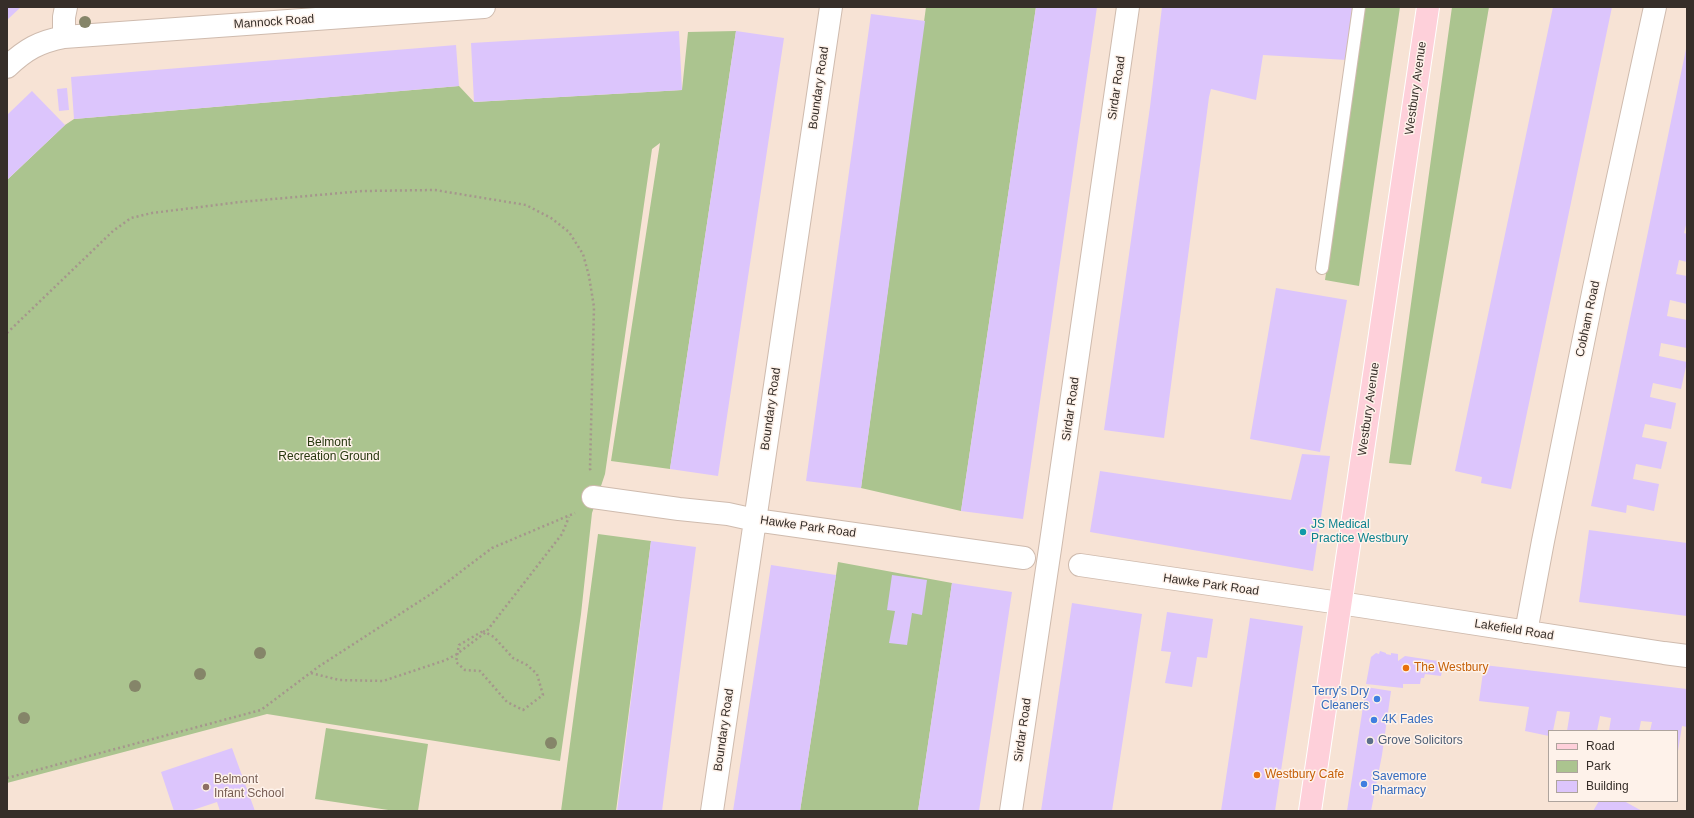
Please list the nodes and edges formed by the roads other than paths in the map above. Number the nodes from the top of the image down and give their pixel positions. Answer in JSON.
{"nodes":[{"id":1,"x":66,"y":7,"type":"edge"},
{"id":2,"x":484,"y":7,"type":"edge"},
{"id":3,"x":831,"y":7,"type":"edge"},
{"id":4,"x":1128,"y":7,"type":"edge"},
{"id":5,"x":1359,"y":7,"type":"edge"},
{"id":6,"x":1428,"y":7,"type":"edge"},
{"id":7,"x":1656,"y":7,"type":"edge"},
{"id":8,"x":64,"y":37,"type":"junction"},
{"id":9,"x":7,"y":67,"type":"edge"},
{"id":10,"x":1322,"y":268,"type":"dead end"},
{"id":11,"x":593,"y":497,"type":"road end"},
{"id":12,"x":755,"y":520,"type":"junction"},
{"id":13,"x":1024,"y":558,"type":"dead end"},
{"id":14,"x":1080,"y":566,"type":"dead end"},
{"id":15,"x":1342,"y":603,"type":"junction"},
{"id":16,"x":1526,"y":632,"type":"junction"},
{"id":17,"x":1687,"y":656,"type":"edge"},
{"id":18,"x":712,"y":811,"type":"edge"},
{"id":19,"x":1011,"y":811,"type":"edge"},
{"id":20,"x":1310,"y":811,"type":"edge"}],
"edges":[{"from":1,"to":8,"type":"street"},
{"from":2,"to":8,"type":"street","name":"Mannock Road"},
{"from":3,"to":12,"type":"street","name":"Boundary Road"},
{"from":4,"to":19,"type":"street","name":"Sirdar Road"},
{"from":5,"to":10,"type":"lane"},
{"from":6,"to":15,"type":"main road","name":"Westbury Avenue"},
{"from":7,"to":16,"type":"street","name":"Cobham Road"},
{"from":8,"to":9,"type":"street","name":"Mannock Road"},
{"from":11,"to":12,"type":"street","name":"Hawke Park Road"},
{"from":12,"to":13,"type":"street","name":"Hawke Park Road"},
{"from":12,"to":18,"type":"street","name":"Boundary Road"},
{"from":14,"to":15,"type":"street","name":"Hawke Park Road"},
{"from":15,"to":16,"type":"street","name":"Lakefield Road"},
{"from":15,"to":20,"type":"main road","name":"Westbury Avenue"},
{"from":16,"to":17,"type":"street","name":"Lakefield Road"}]}
